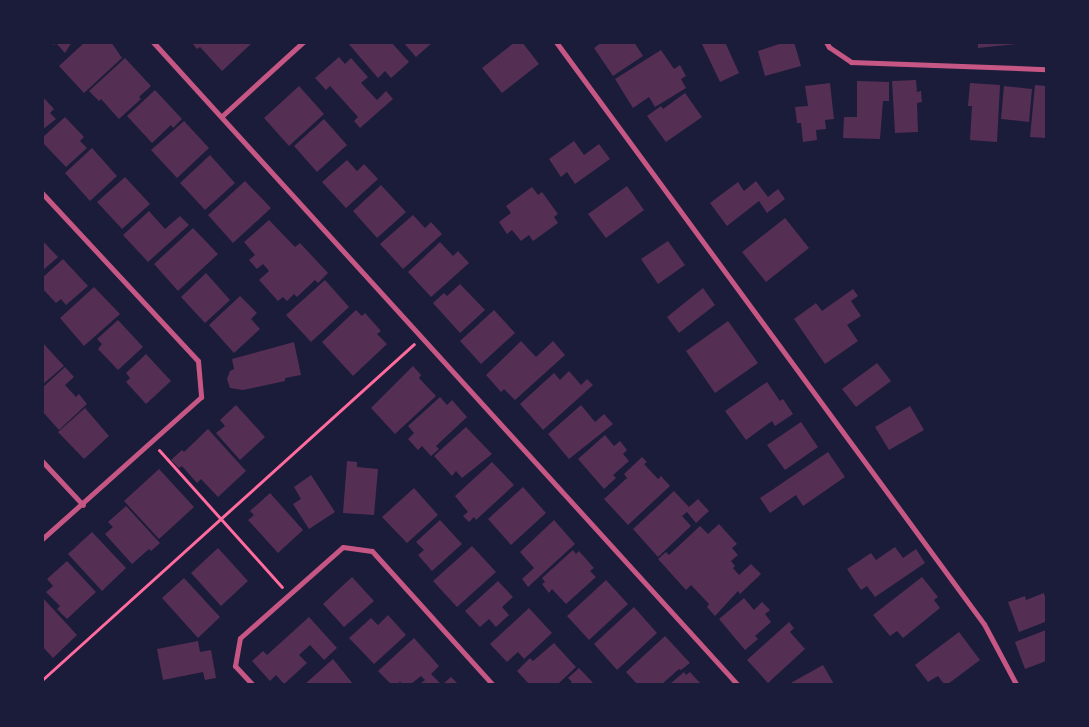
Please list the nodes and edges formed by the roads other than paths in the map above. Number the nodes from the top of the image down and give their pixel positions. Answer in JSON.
{"nodes":[{"id":1,"x":153,"y":42,"type":"edge"},
{"id":2,"x":304,"y":42,"type":"edge"},
{"id":3,"x":556,"y":42,"type":"edge"},
{"id":4,"x":826,"y":42,"type":"edge"},
{"id":5,"x":1046,"y":69,"type":"edge"},
{"id":6,"x":222,"y":116,"type":"junction"},
{"id":7,"x":42,"y":192,"type":"edge"},
{"id":8,"x":42,"y":461,"type":"edge"},
{"id":9,"x":83,"y":505,"type":"junction"},
{"id":10,"x":42,"y":539,"type":"edge"},
{"id":11,"x":252,"y":684,"type":"edge"},
{"id":12,"x":492,"y":684,"type":"edge"},
{"id":13,"x":737,"y":684,"type":"edge"},
{"id":14,"x":1016,"y":684,"type":"edge"}],
"edges":[{"from":1,"to":6,"type":"street"},
{"from":2,"to":6,"type":"street"},
{"from":3,"to":14,"type":"street"},
{"from":4,"to":5,"type":"street"},
{"from":6,"to":13,"type":"street"},
{"from":7,"to":9,"type":"street"},
{"from":8,"to":9,"type":"street"},
{"from":9,"to":10,"type":"street"},
{"from":11,"to":12,"type":"street"}]}
